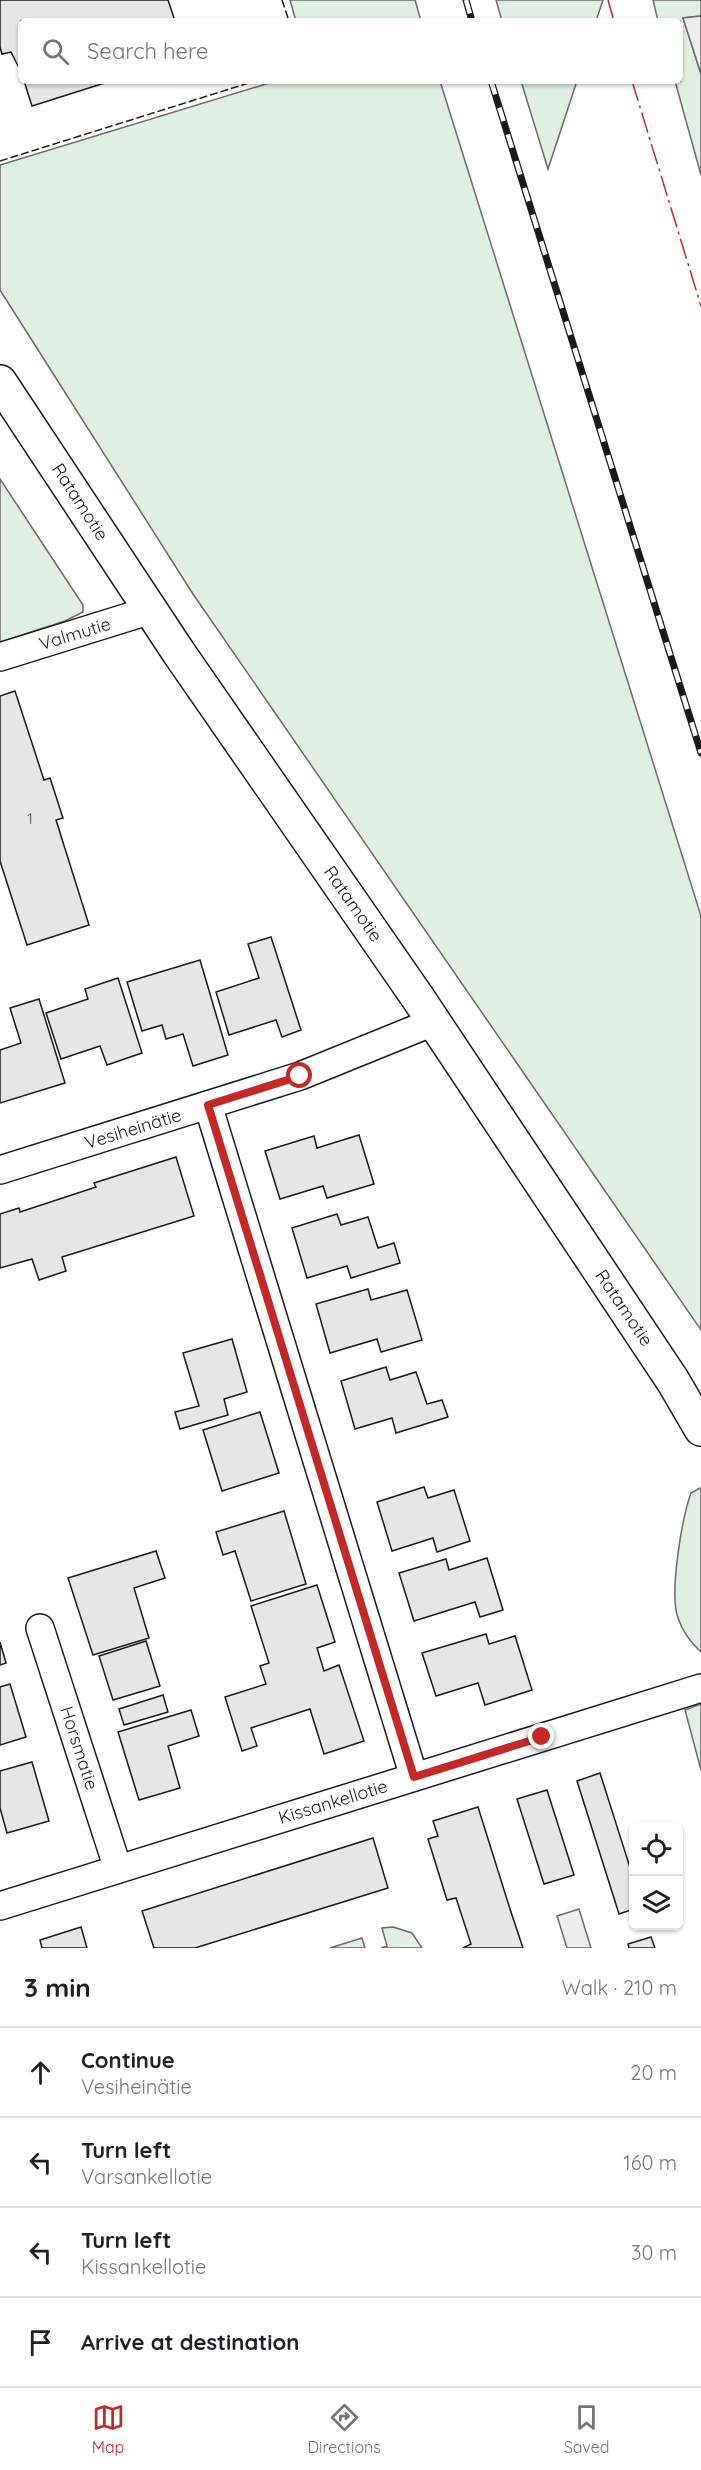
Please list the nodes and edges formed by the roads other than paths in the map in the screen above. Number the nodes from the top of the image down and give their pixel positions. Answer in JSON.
{"nodes":[{"id":1,"x":0,"y":382,"type":"edge"},
{"id":2,"x":151,"y":610,"type":"junction"},
{"id":3,"x":0,"y":657,"type":"edge"},
{"id":4,"x":433,"y":1022,"type":"junction"},
{"id":5,"x":208,"y":1105,"type":"junction"},
{"id":6,"x":0,"y":1170,"type":"edge"},
{"id":7,"x":701,"y":1430,"type":"edge"},
{"id":8,"x":40,"y":1628,"type":"dead end"},
{"id":9,"x":701,"y":1688,"type":"edge"},
{"id":10,"x":414,"y":1777,"type":"junction"},
{"id":11,"x":118,"y":1869,"type":"junction"},
{"id":12,"x":0,"y":1906,"type":"edge"}],
"edges":[{"from":1,"to":2,"type":"street","name":"Ratamotie"},
{"from":2,"to":3,"type":"street","name":"Valmutie"},
{"from":2,"to":4,"type":"street","name":"Ratamotie"},
{"from":4,"to":5,"type":"street","name":"Vesiheinätie"},
{"from":4,"to":7,"type":"street","name":"Ratamotie"},
{"from":5,"to":6,"type":"street","name":"Vesiheinätie"},
{"from":5,"to":10,"type":"street"},
{"from":8,"to":11,"type":"street","name":"Horsmatie"},
{"from":9,"to":10,"type":"street","name":"Kissankellotie"},
{"from":10,"to":11,"type":"street","name":"Kissankellotie"},
{"from":11,"to":12,"type":"street","name":"Kissankellotie"}]}
